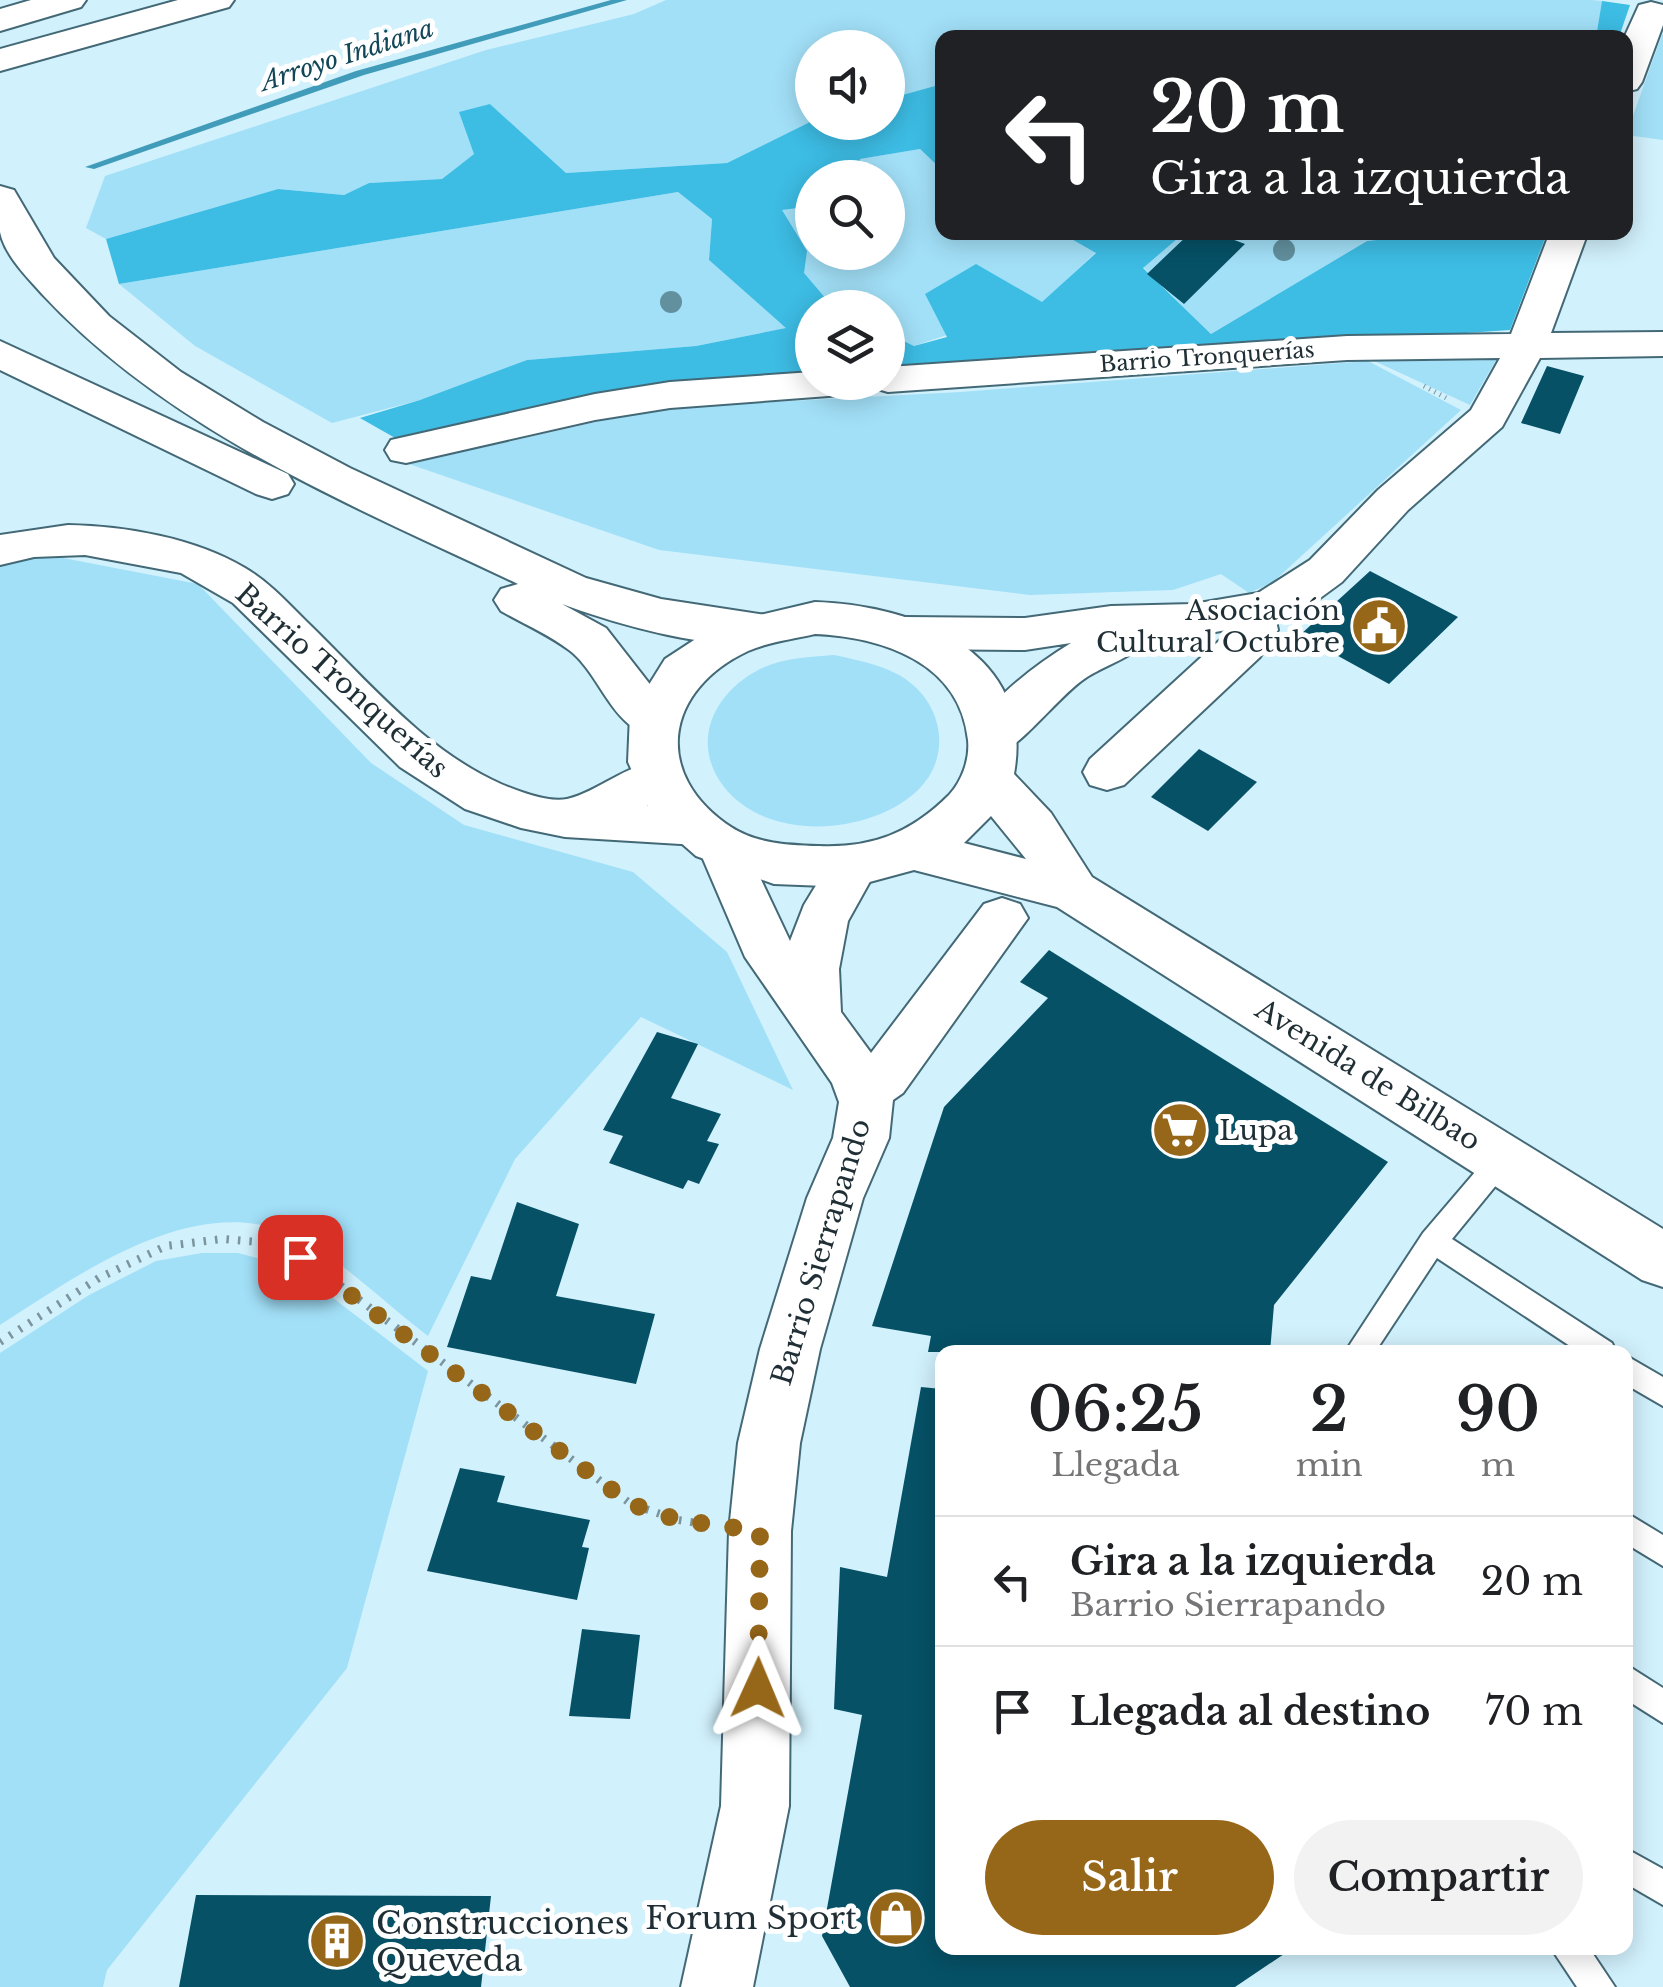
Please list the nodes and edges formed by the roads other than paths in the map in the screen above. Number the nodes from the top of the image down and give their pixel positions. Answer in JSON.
{"nodes":[{"id":1,"x":69,"y":0,"type":"edge"},
{"id":2,"x":217,"y":0,"type":"edge"},
{"id":3,"x":1651,"y":12,"type":"dead end"},
{"id":4,"x":0,"y":20,"type":"edge"},
{"id":5,"x":0,"y":60,"type":"edge"},
{"id":6,"x":1633,"y":60,"type":"edge"},
{"id":7,"x":0,"y":198,"type":"edge"},
{"id":8,"x":1566,"y":240,"type":"edge"},
{"id":9,"x":1663,"y":344,"type":"edge"},
{"id":10,"x":1527,"y":346,"type":"junction"},
{"id":11,"x":0,"y":354,"type":"edge"},
{"id":12,"x":905,"y":378,"type":"edge"},
{"id":13,"x":795,"y":386,"type":"edge"},
{"id":14,"x":406,"y":450,"type":"dead end"},
{"id":15,"x":0,"y":550,"type":"edge"},
{"id":16,"x":570,"y":589,"type":"junction"},
{"id":17,"x":1250,"y":610,"type":"junction"},
{"id":18,"x":1166,"y":622,"type":"junction"},
{"id":19,"x":755,"y":628,"type":"junction"},
{"id":20,"x":906,"y":633,"type":"junction"},
{"id":21,"x":659,"y":705,"type":"junction"},
{"id":22,"x":991,"y":757,"type":"junction"},
{"id":23,"x":1108,"y":772,"type":"dead end"},
{"id":24,"x":655,"y":778,"type":"junction"},
{"id":25,"x":565,"y":819,"type":"junction"},
{"id":26,"x":707,"y":837,"type":"junction"},
{"id":27,"x":911,"y":850,"type":"junction"},
{"id":28,"x":853,"y":867,"type":"junction"},
{"id":29,"x":1073,"y":891,"type":"junction"},
{"id":30,"x":1002,"y":918,"type":"dead end"},
{"id":31,"x":815,"y":1013,"type":"junction"},
{"id":32,"x":862,"y":1092,"type":"junction"},
{"id":33,"x":1502,"y":1159,"type":"junction"},
{"id":34,"x":1433,"y":1241,"type":"junction"},
{"id":35,"x":1663,"y":1261,"type":"edge"},
{"id":36,"x":1365,"y":1345,"type":"edge"},
{"id":37,"x":1591,"y":1345,"type":"edge"},
{"id":38,"x":1633,"y":1373,"type":"edge"},
{"id":39,"x":1663,"y":1393,"type":"edge"},
{"id":40,"x":1633,"y":1531,"type":"edge"},
{"id":41,"x":1663,"y":1552,"type":"edge"},
{"id":42,"x":1633,"y":1686,"type":"edge"},
{"id":43,"x":1663,"y":1707,"type":"edge"},
{"id":44,"x":1633,"y":1869,"type":"edge"},
{"id":45,"x":1663,"y":1888,"type":"edge"},
{"id":46,"x":1573,"y":1955,"type":"edge"},
{"id":47,"x":717,"y":1987,"type":"edge"},
{"id":48,"x":1598,"y":1987,"type":"edge"}],
"edges":[{"from":1,"to":4,"type":"main road"},
{"from":2,"to":5,"type":"main road"},
{"from":3,"to":6,"type":"street"},
{"from":7,"to":16,"type":"main road"},
{"from":8,"to":10,"type":"street"},
{"from":9,"to":10,"type":"street"},
{"from":10,"to":12,"type":"street","name":"Barrio Tronquerías"},
{"from":10,"to":17,"type":"street"},
{"from":11,"to":21,"type":"main road"},
{"from":13,"to":14,"type":"street"},
{"from":15,"to":25,"type":"street","name":"Barrio Tronquerías"},
{"from":16,"to":19,"type":"main road"},
{"from":16,"to":21,"type":"main road"},
{"from":17,"to":18,"type":"street"},
{"from":17,"to":23,"type":"street"},
{"from":18,"to":20,"type":"street"},
{"from":18,"to":22,"type":"street"},
{"from":19,"to":20,"type":"main road"},
{"from":19,"to":21,"type":"main road"},
{"from":20,"to":22,"type":"main road"},
{"from":21,"to":24,"type":"main road"},
{"from":22,"to":27,"type":"main road"},
{"from":22,"to":29,"type":"main road"},
{"from":24,"to":25,"type":"street"},
{"from":24,"to":26,"type":"main road"},
{"from":25,"to":26,"type":"street","name":"Barrio Tronquerías"},
{"from":26,"to":28,"type":"main road"},
{"from":26,"to":31,"type":"street","name":"Barrio Sierrapando"},
{"from":27,"to":28,"type":"main road"},
{"from":27,"to":29,"type":"main road"},
{"from":28,"to":31,"type":"street"},
{"from":29,"to":33,"type":"main road","name":"Avenida de Bilbao"},
{"from":30,"to":32,"type":"street","name":"Barrio Sierrapando"},
{"from":31,"to":32,"type":"street","name":"Barrio Sierrapando"},
{"from":32,"to":47,"type":"street","name":"Barrio Sierrapando"},
{"from":33,"to":34,"type":"lane"},
{"from":33,"to":35,"type":"main road","name":"Avenida de Bilbao"},
{"from":34,"to":36,"type":"lane"},
{"from":34,"to":37,"type":"lane"},
{"from":38,"to":39,"type":"lane"},
{"from":40,"to":41,"type":"lane"},
{"from":42,"to":43,"type":"lane"},
{"from":44,"to":45,"type":"lane"},
{"from":46,"to":48,"type":"lane"}]}
